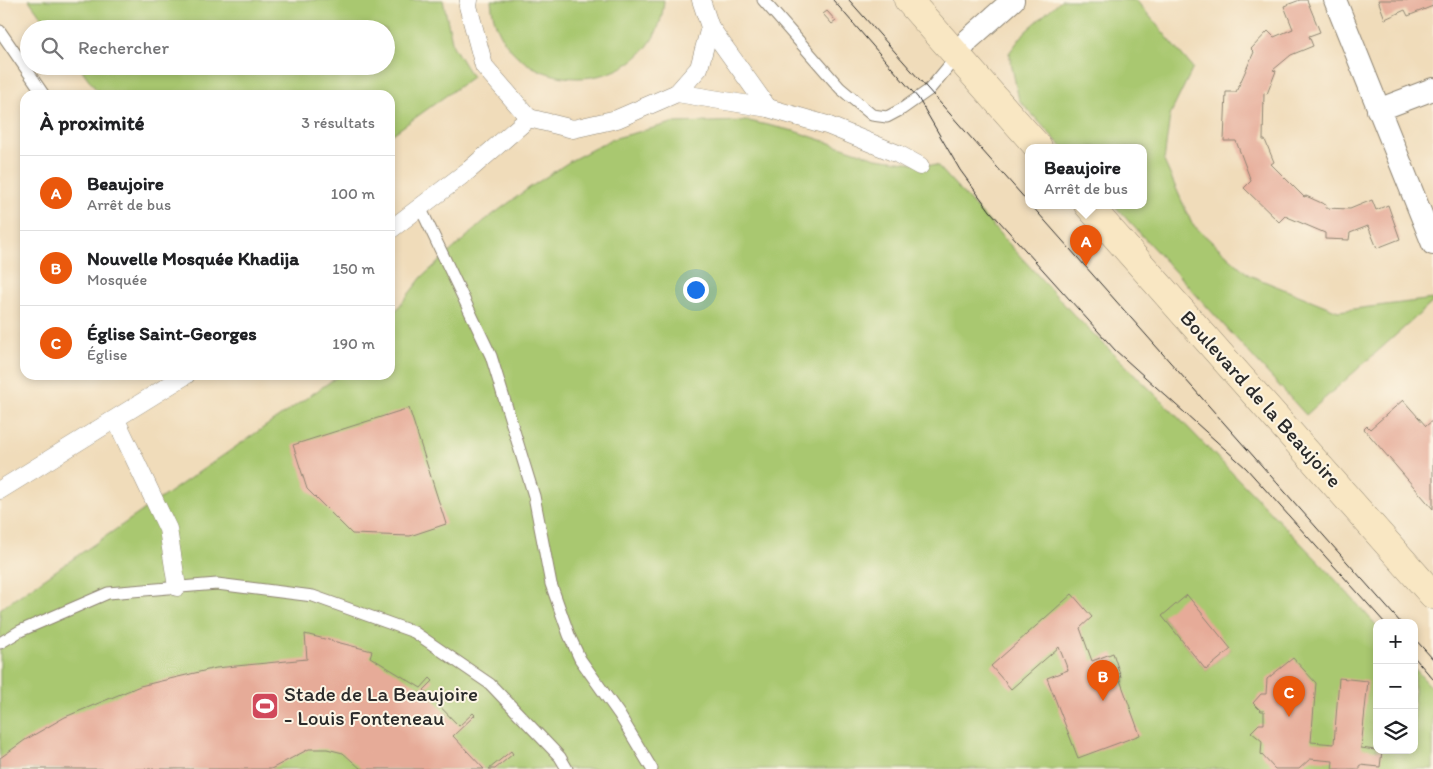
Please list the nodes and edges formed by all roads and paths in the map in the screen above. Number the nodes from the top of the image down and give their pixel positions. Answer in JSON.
{"nodes":[{"id":1,"x":469,"y":0,"type":"edge"},
{"id":2,"x":701,"y":0,"type":"edge"},
{"id":3,"x":763,"y":0,"type":"edge"},
{"id":4,"x":908,"y":0,"type":"edge"},
{"id":5,"x":1013,"y":0,"type":"edge"},
{"id":6,"x":1335,"y":0,"type":"edge"},
{"id":7,"x":710,"y":27,"type":"junction"},
{"id":8,"x":0,"y":31,"type":"edge"},
{"id":9,"x":958,"y":55,"type":"junction"},
{"id":10,"x":20,"y":60,"type":"edge"},
{"id":11,"x":30,"y":75,"type":"edge"},
{"id":12,"x":1433,"y":89,"type":"edge"},
{"id":13,"x":41,"y":90,"type":"edge"},
{"id":14,"x":677,"y":93,"type":"junction"},
{"id":15,"x":768,"y":108,"type":"junction"},
{"id":16,"x":1378,"y":110,"type":"junction"},
{"id":17,"x":529,"y":118,"type":"junction"},
{"id":18,"x":1035,"y":144,"type":"edge"},
{"id":19,"x":920,"y":166,"type":"dead end"},
{"id":20,"x":420,"y":207,"type":"junction"},
{"id":21,"x":1092,"y":209,"type":"edge"},
{"id":22,"x":395,"y":226,"type":"edge"},
{"id":23,"x":1433,"y":244,"type":"edge"},
{"id":24,"x":178,"y":380,"type":"edge"},
{"id":25,"x":116,"y":420,"type":"junction"},
{"id":26,"x":0,"y":490,"type":"edge"},
{"id":27,"x":177,"y":587,"type":"junction"},
{"id":28,"x":1433,"y":594,"type":"edge"},
{"id":29,"x":0,"y":642,"type":"edge"},
{"id":30,"x":567,"y":769,"type":"edge"},
{"id":31,"x":652,"y":769,"type":"edge"}],
"edges":[{"from":1,"to":17,"type":"street"},
{"from":2,"to":7,"type":"street"},
{"from":3,"to":9,"type":"lane"},
{"from":4,"to":9,"type":"main road"},
{"from":5,"to":9,"type":"street"},
{"from":6,"to":16,"type":"street"},
{"from":7,"to":14,"type":"street"},
{"from":7,"to":15,"type":"street"},
{"from":8,"to":10,"type":"lane"},
{"from":9,"to":18,"type":"main road"},
{"from":11,"to":13,"type":"lane"},
{"from":12,"to":16,"type":"street"},
{"from":14,"to":15,"type":"street"},
{"from":14,"to":17,"type":"street"},
{"from":15,"to":19,"type":"street"},
{"from":16,"to":23,"type":"street"},
{"from":17,"to":20,"type":"street"},
{"from":20,"to":22,"type":"street"},
{"from":20,"to":31,"type":"lane"},
{"from":21,"to":28,"type":"main road","name":"Boulevard de la Beaujoire"},
{"from":24,"to":25,"type":"street"},
{"from":25,"to":26,"type":"street"},
{"from":25,"to":27,"type":"street"},
{"from":27,"to":29,"type":"lane"},
{"from":27,"to":30,"type":"lane"}]}
